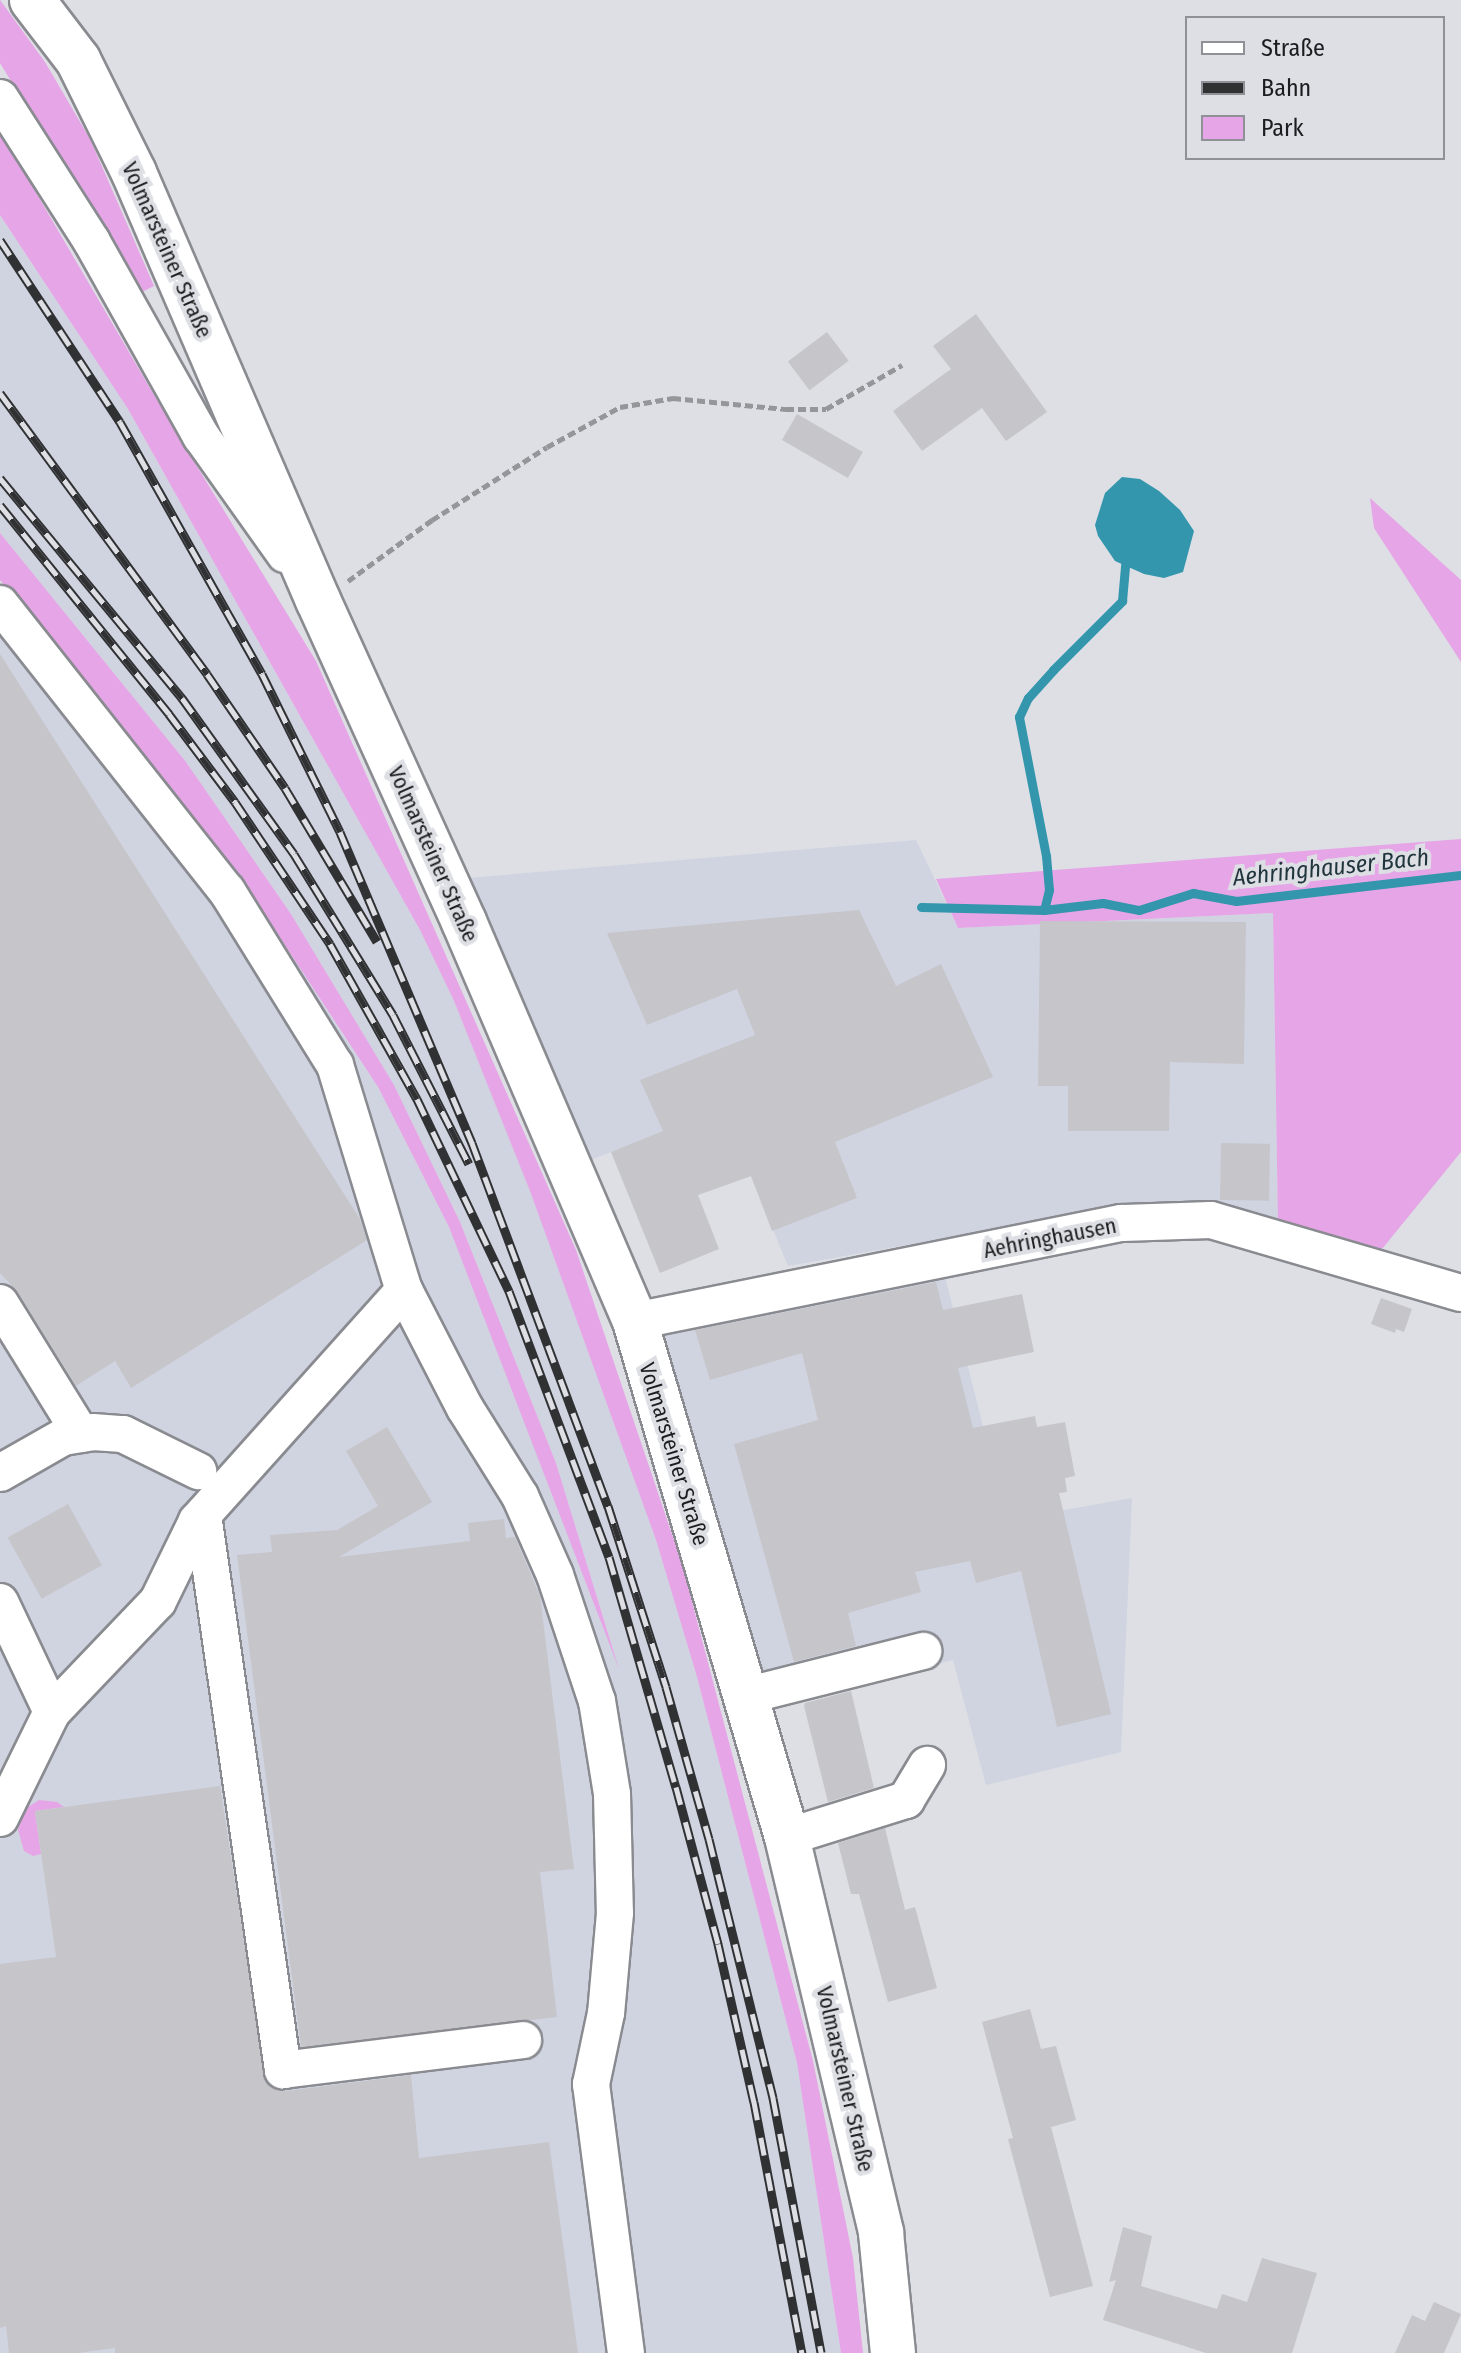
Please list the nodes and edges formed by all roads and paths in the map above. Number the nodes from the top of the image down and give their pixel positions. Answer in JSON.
{"nodes":[{"id":1,"x":32,"y":0,"type":"edge"},
{"id":2,"x":0,"y":98,"type":"edge"},
{"id":3,"x":902,"y":365,"type":"dead end"},
{"id":4,"x":318,"y":600,"type":"junction"},
{"id":5,"x":0,"y":604,"type":"edge"},
{"id":6,"x":1454,"y":1283,"type":"edge"},
{"id":7,"x":404,"y":1290,"type":"junction"},
{"id":8,"x":0,"y":1303,"type":"edge"},
{"id":9,"x":635,"y":1321,"type":"junction"},
{"id":10,"x":81,"y":1434,"type":"junction"},
{"id":11,"x":198,"y":1471,"type":"dead end"},
{"id":12,"x":0,"y":1473,"type":"edge"},
{"id":13,"x":203,"y":1515,"type":"junction"},
{"id":14,"x":0,"y":1602,"type":"edge"},
{"id":15,"x":923,"y":1651,"type":"dead end"},
{"id":16,"x":745,"y":1696,"type":"junction"},
{"id":17,"x":52,"y":1712,"type":"junction"},
{"id":18,"x":927,"y":1765,"type":"dead end"},
{"id":19,"x":0,"y":1818,"type":"edge"},
{"id":20,"x":787,"y":1837,"type":"junction"},
{"id":21,"x":523,"y":2040,"type":"dead end"},
{"id":22,"x":626,"y":2353,"type":"edge"},
{"id":23,"x":893,"y":2353,"type":"edge"}],
"edges":[{"from":1,"to":4,"type":"main road","name":"Volmarsteiner Straße"},
{"from":2,"to":4,"type":"street","name":"Volmarsteiner Straße"},
{"from":3,"to":4,"type":"path"},
{"from":4,"to":9,"type":"main road","name":"Volmarsteiner Straße"},
{"from":5,"to":7,"type":"street"},
{"from":6,"to":9,"type":"street","name":"Aehringhausen"},
{"from":7,"to":13,"type":"street"},
{"from":7,"to":22,"type":"street"},
{"from":8,"to":10,"type":"street"},
{"from":9,"to":16,"type":"main road","name":"Volmarsteiner Straße"},
{"from":10,"to":11,"type":"street"},
{"from":10,"to":12,"type":"street"},
{"from":13,"to":17,"type":"street"},
{"from":13,"to":21,"type":"street"},
{"from":14,"to":17,"type":"street"},
{"from":15,"to":16,"type":"street"},
{"from":16,"to":20,"type":"main road","name":"Volmarsteiner Straße"},
{"from":17,"to":19,"type":"street"},
{"from":18,"to":20,"type":"street"},
{"from":20,"to":23,"type":"main road","name":"Volmarsteiner Straße"}]}
